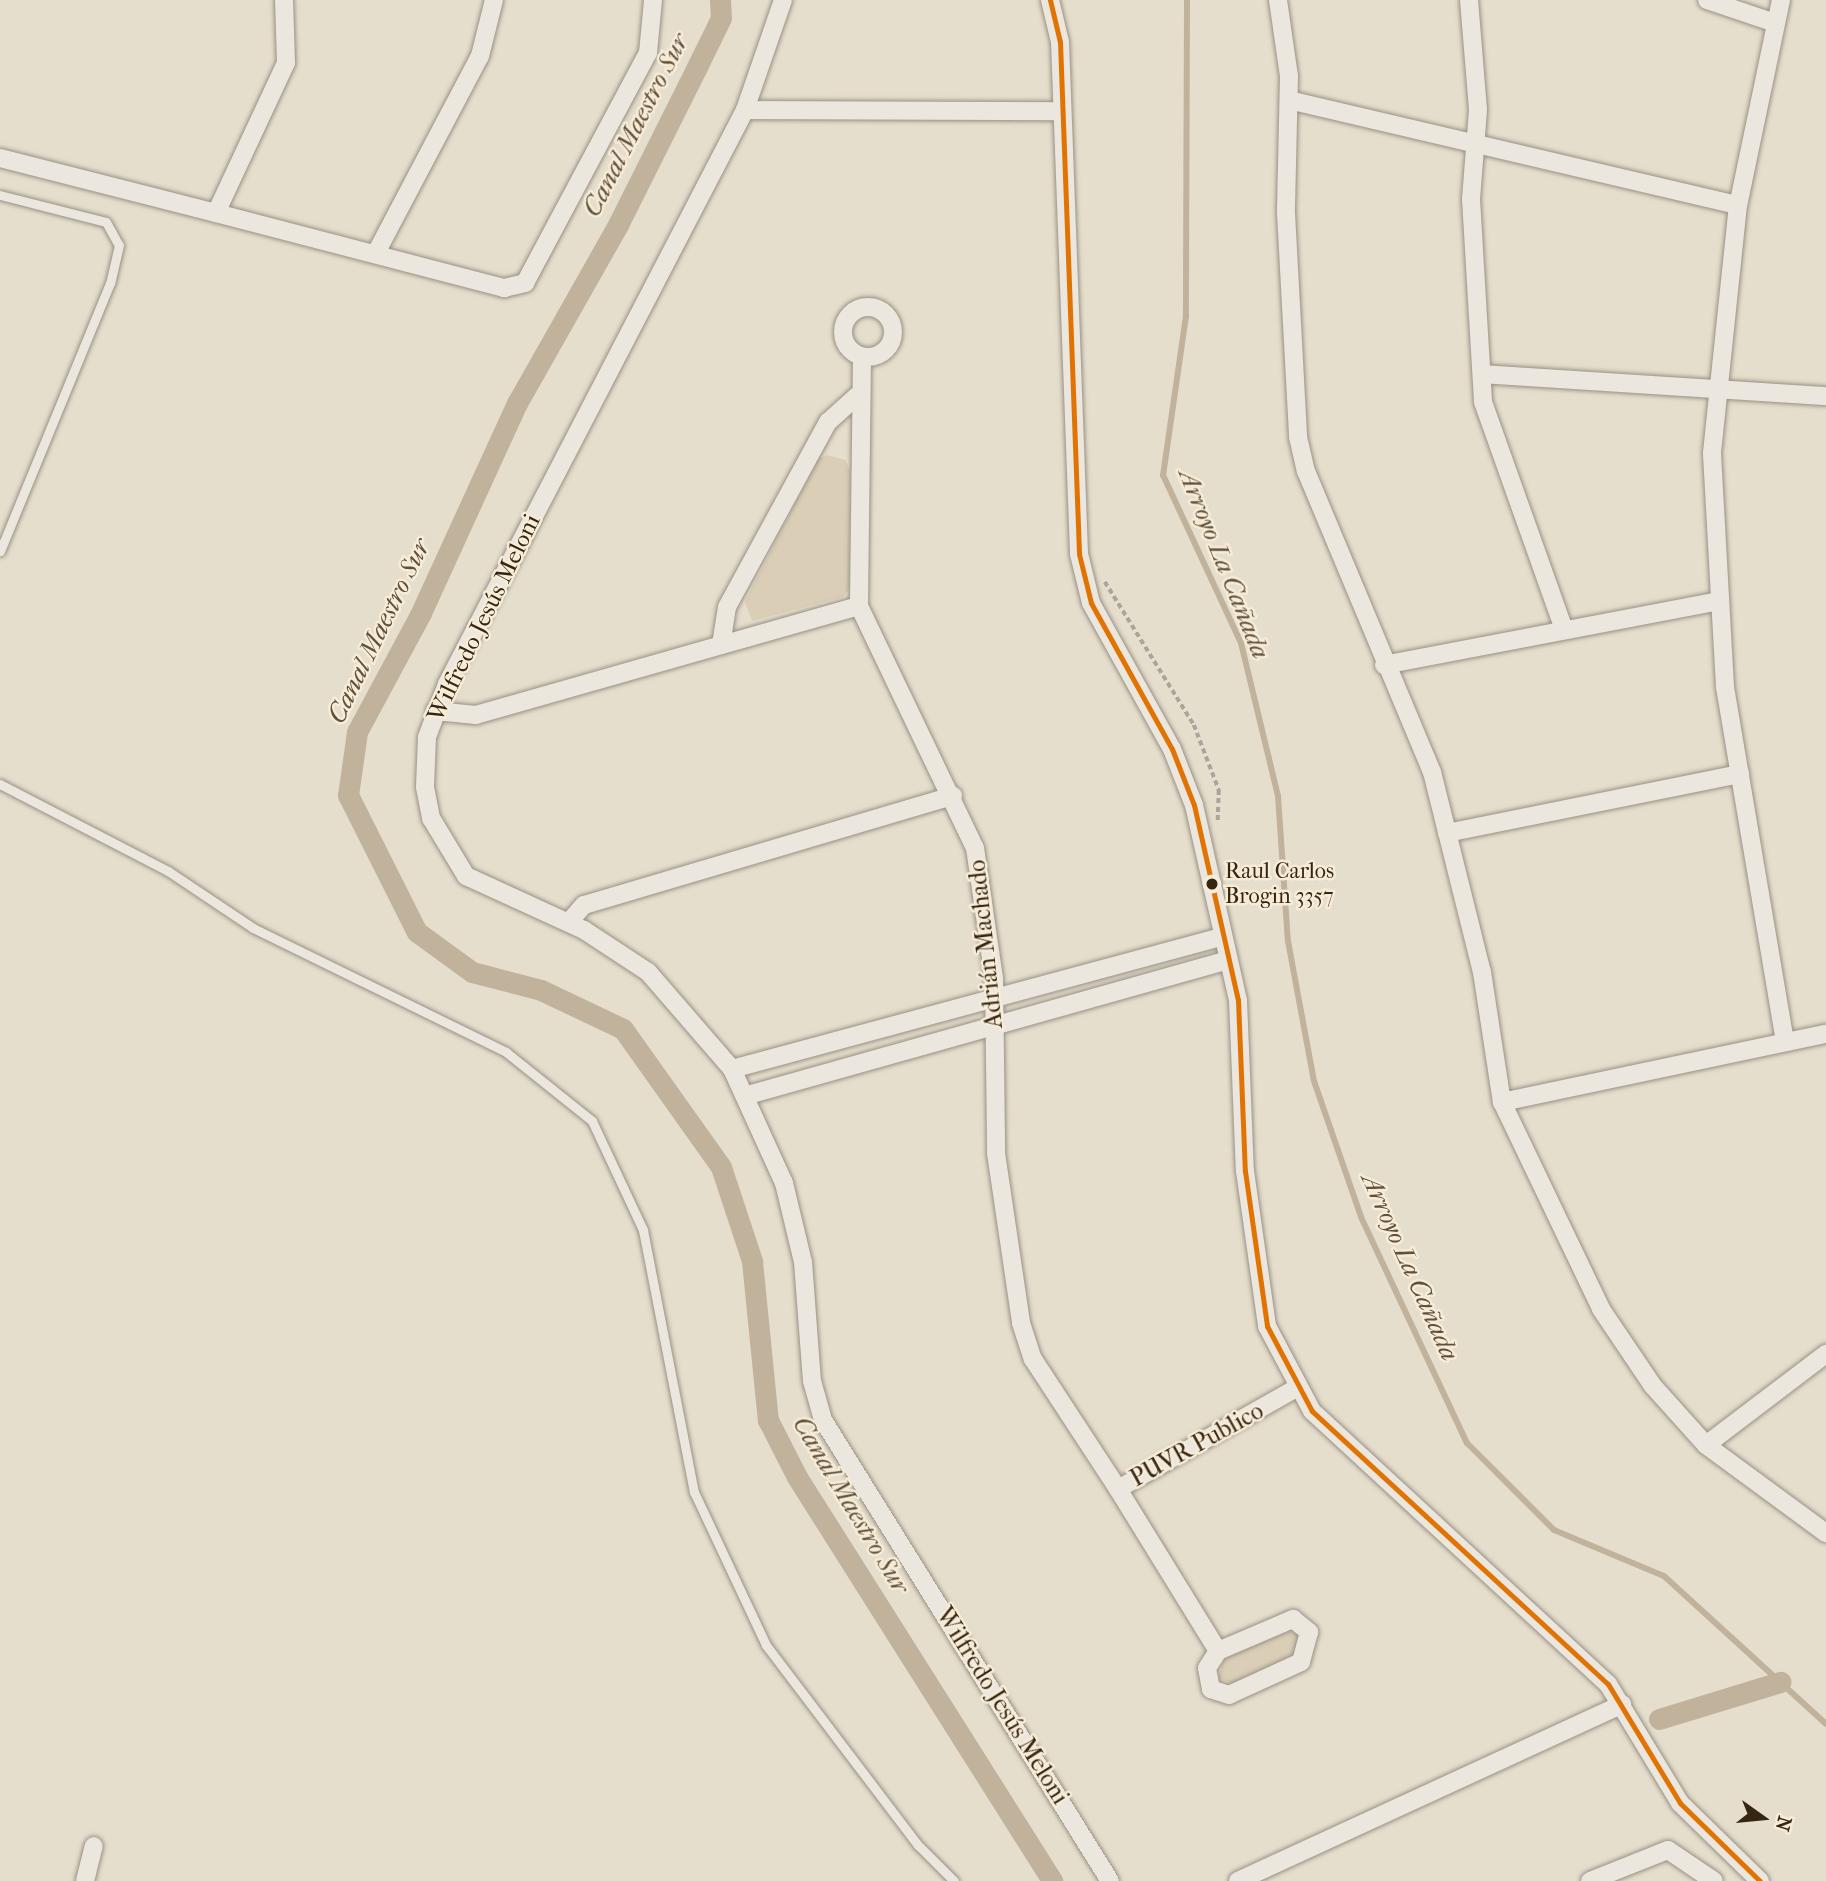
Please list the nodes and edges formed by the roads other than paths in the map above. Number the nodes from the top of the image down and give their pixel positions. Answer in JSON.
{"nodes":[{"id":1,"x":284,"y":0,"type":"edge"},
{"id":2,"x":494,"y":0,"type":"edge"},
{"id":3,"x":653,"y":0,"type":"edge"},
{"id":4,"x":783,"y":0,"type":"edge"},
{"id":5,"x":1050,"y":0,"type":"edge"},
{"id":6,"x":1278,"y":0,"type":"edge"},
{"id":7,"x":1469,"y":0,"type":"edge"},
{"id":8,"x":1707,"y":0,"type":"edge"},
{"id":9,"x":1781,"y":0,"type":"edge"},
{"id":10,"x":1776,"y":23,"type":"junction"},
{"id":11,"x":1289,"y":100,"type":"junction"},
{"id":12,"x":745,"y":110,"type":"junction"},
{"id":13,"x":1060,"y":111,"type":"junction"},
{"id":14,"x":1478,"y":142,"type":"junction"},
{"id":15,"x":0,"y":158,"type":"edge"},
{"id":16,"x":0,"y":195,"type":"edge"},
{"id":17,"x":1738,"y":205,"type":"junction"},
{"id":18,"x":216,"y":213,"type":"junction"},
{"id":19,"x":376,"y":253,"type":"junction"},
{"id":20,"x":862,"y":357,"type":"dead end"},
{"id":21,"x":1482,"y":374,"type":"junction"},
{"id":22,"x":1719,"y":389,"type":"junction"},
{"id":23,"x":857,"y":396,"type":"junction"},
{"id":24,"x":1826,"y":397,"type":"edge"},
{"id":25,"x":0,"y":551,"type":"edge"},
{"id":26,"x":1719,"y":601,"type":"junction"},
{"id":27,"x":859,"y":606,"type":"junction"},
{"id":28,"x":1564,"y":629,"type":"junction"},
{"id":29,"x":722,"y":645,"type":"junction"},
{"id":30,"x":1384,"y":666,"type":"junction"},
{"id":31,"x":435,"y":711,"type":"junction"},
{"id":32,"x":1740,"y":774,"type":"junction"},
{"id":33,"x":0,"y":784,"type":"edge"},
{"id":34,"x":953,"y":796,"type":"junction"},
{"id":35,"x":1447,"y":833,"type":"junction"},
{"id":36,"x":569,"y":922,"type":"junction"},
{"id":37,"x":1222,"y":937,"type":"junction"},
{"id":38,"x":1227,"y":960,"type":"junction"},
{"id":39,"x":995,"y":998,"type":"junction"},
{"id":40,"x":996,"y":1021,"type":"junction"},
{"id":41,"x":1826,"y":1034,"type":"edge"},
{"id":42,"x":1785,"y":1042,"type":"junction"},
{"id":43,"x":732,"y":1069,"type":"junction"},
{"id":44,"x":748,"y":1095,"type":"junction"},
{"id":45,"x":1502,"y":1102,"type":"junction"},
{"id":46,"x":1826,"y":1354,"type":"edge"},
{"id":47,"x":1295,"y":1389,"type":"junction"},
{"id":48,"x":1706,"y":1445,"type":"junction"},
{"id":49,"x":1118,"y":1489,"type":"junction"},
{"id":50,"x":1826,"y":1533,"type":"edge"},
{"id":51,"x":1218,"y":1651,"type":"junction"},
{"id":52,"x":1622,"y":1704,"type":"junction"},
{"id":53,"x":94,"y":1846,"type":"dead end"},
{"id":54,"x":85,"y":1881,"type":"edge"},
{"id":55,"x":954,"y":1881,"type":"edge"},
{"id":56,"x":1110,"y":1881,"type":"edge"},
{"id":57,"x":1238,"y":1881,"type":"edge"},
{"id":58,"x":1590,"y":1881,"type":"edge"},
{"id":59,"x":1714,"y":1881,"type":"edge"},
{"id":60,"x":1760,"y":1881,"type":"edge"}],
"edges":[{"from":1,"to":18,"type":"street"},
{"from":2,"to":19,"type":"street"},
{"from":3,"to":19,"type":"street"},
{"from":4,"to":12,"type":"street","name":"Wilfredo Jesús Meloni"},
{"from":5,"to":13,"type":"street"},
{"from":6,"to":11,"type":"street"},
{"from":7,"to":14,"type":"street"},
{"from":8,"to":10,"type":"street"},
{"from":9,"to":10,"type":"street"},
{"from":10,"to":17,"type":"street"},
{"from":11,"to":14,"type":"street"},
{"from":11,"to":30,"type":"street"},
{"from":12,"to":13,"type":"street"},
{"from":12,"to":31,"type":"street","name":"Wilfredo Jesús Meloni"},
{"from":13,"to":37,"type":"street"},
{"from":14,"to":17,"type":"street"},
{"from":14,"to":21,"type":"street"},
{"from":15,"to":18,"type":"street"},
{"from":16,"to":25,"type":"lane"},
{"from":17,"to":22,"type":"street"},
{"from":18,"to":19,"type":"street"},
{"from":20,"to":23,"type":"street","name":"Adrián Machado"},
{"from":21,"to":22,"type":"street"},
{"from":21,"to":28,"type":"street"},
{"from":22,"to":24,"type":"street"},
{"from":22,"to":26,"type":"street"},
{"from":23,"to":27,"type":"street","name":"Adrián Machado"},
{"from":23,"to":29,"type":"street"},
{"from":26,"to":28,"type":"street"},
{"from":26,"to":32,"type":"street"},
{"from":27,"to":29,"type":"street"},
{"from":27,"to":34,"type":"street","name":"Adrián Machado"},
{"from":28,"to":30,"type":"street"},
{"from":29,"to":31,"type":"street"},
{"from":30,"to":35,"type":"street"},
{"from":31,"to":36,"type":"street","name":"Wilfredo Jesús Meloni"},
{"from":32,"to":35,"type":"street"},
{"from":32,"to":42,"type":"street"},
{"from":33,"to":55,"type":"lane"},
{"from":34,"to":36,"type":"street"},
{"from":34,"to":39,"type":"street","name":"Adrián Machado"},
{"from":35,"to":45,"type":"street"},
{"from":36,"to":43,"type":"street","name":"Wilfredo Jesús Meloni"},
{"from":37,"to":38,"type":"street"},
{"from":37,"to":39,"type":"street"},
{"from":38,"to":40,"type":"street"},
{"from":38,"to":47,"type":"street"},
{"from":39,"to":40,"type":"street","name":"Adrián Machado"},
{"from":39,"to":43,"type":"street"},
{"from":40,"to":44,"type":"street"},
{"from":40,"to":49,"type":"street","name":"Adrián Machado"},
{"from":41,"to":42,"type":"street"},
{"from":42,"to":45,"type":"street"},
{"from":43,"to":44,"type":"street","name":"Wilfredo Jesús Meloni"},
{"from":44,"to":56,"type":"street","name":"Wilfredo Jesús Meloni"},
{"from":45,"to":48,"type":"street"},
{"from":46,"to":48,"type":"street"},
{"from":47,"to":49,"type":"street","name":"PUVR Publico"},
{"from":47,"to":52,"type":"street"},
{"from":48,"to":50,"type":"street"},
{"from":49,"to":51,"type":"street","name":"PUVR Publico"},
{"from":51,"to":51,"type":"street"},
{"from":52,"to":57,"type":"street"},
{"from":52,"to":60,"type":"street"},
{"from":53,"to":54,"type":"street"},
{"from":58,"to":59,"type":"street"}]}
